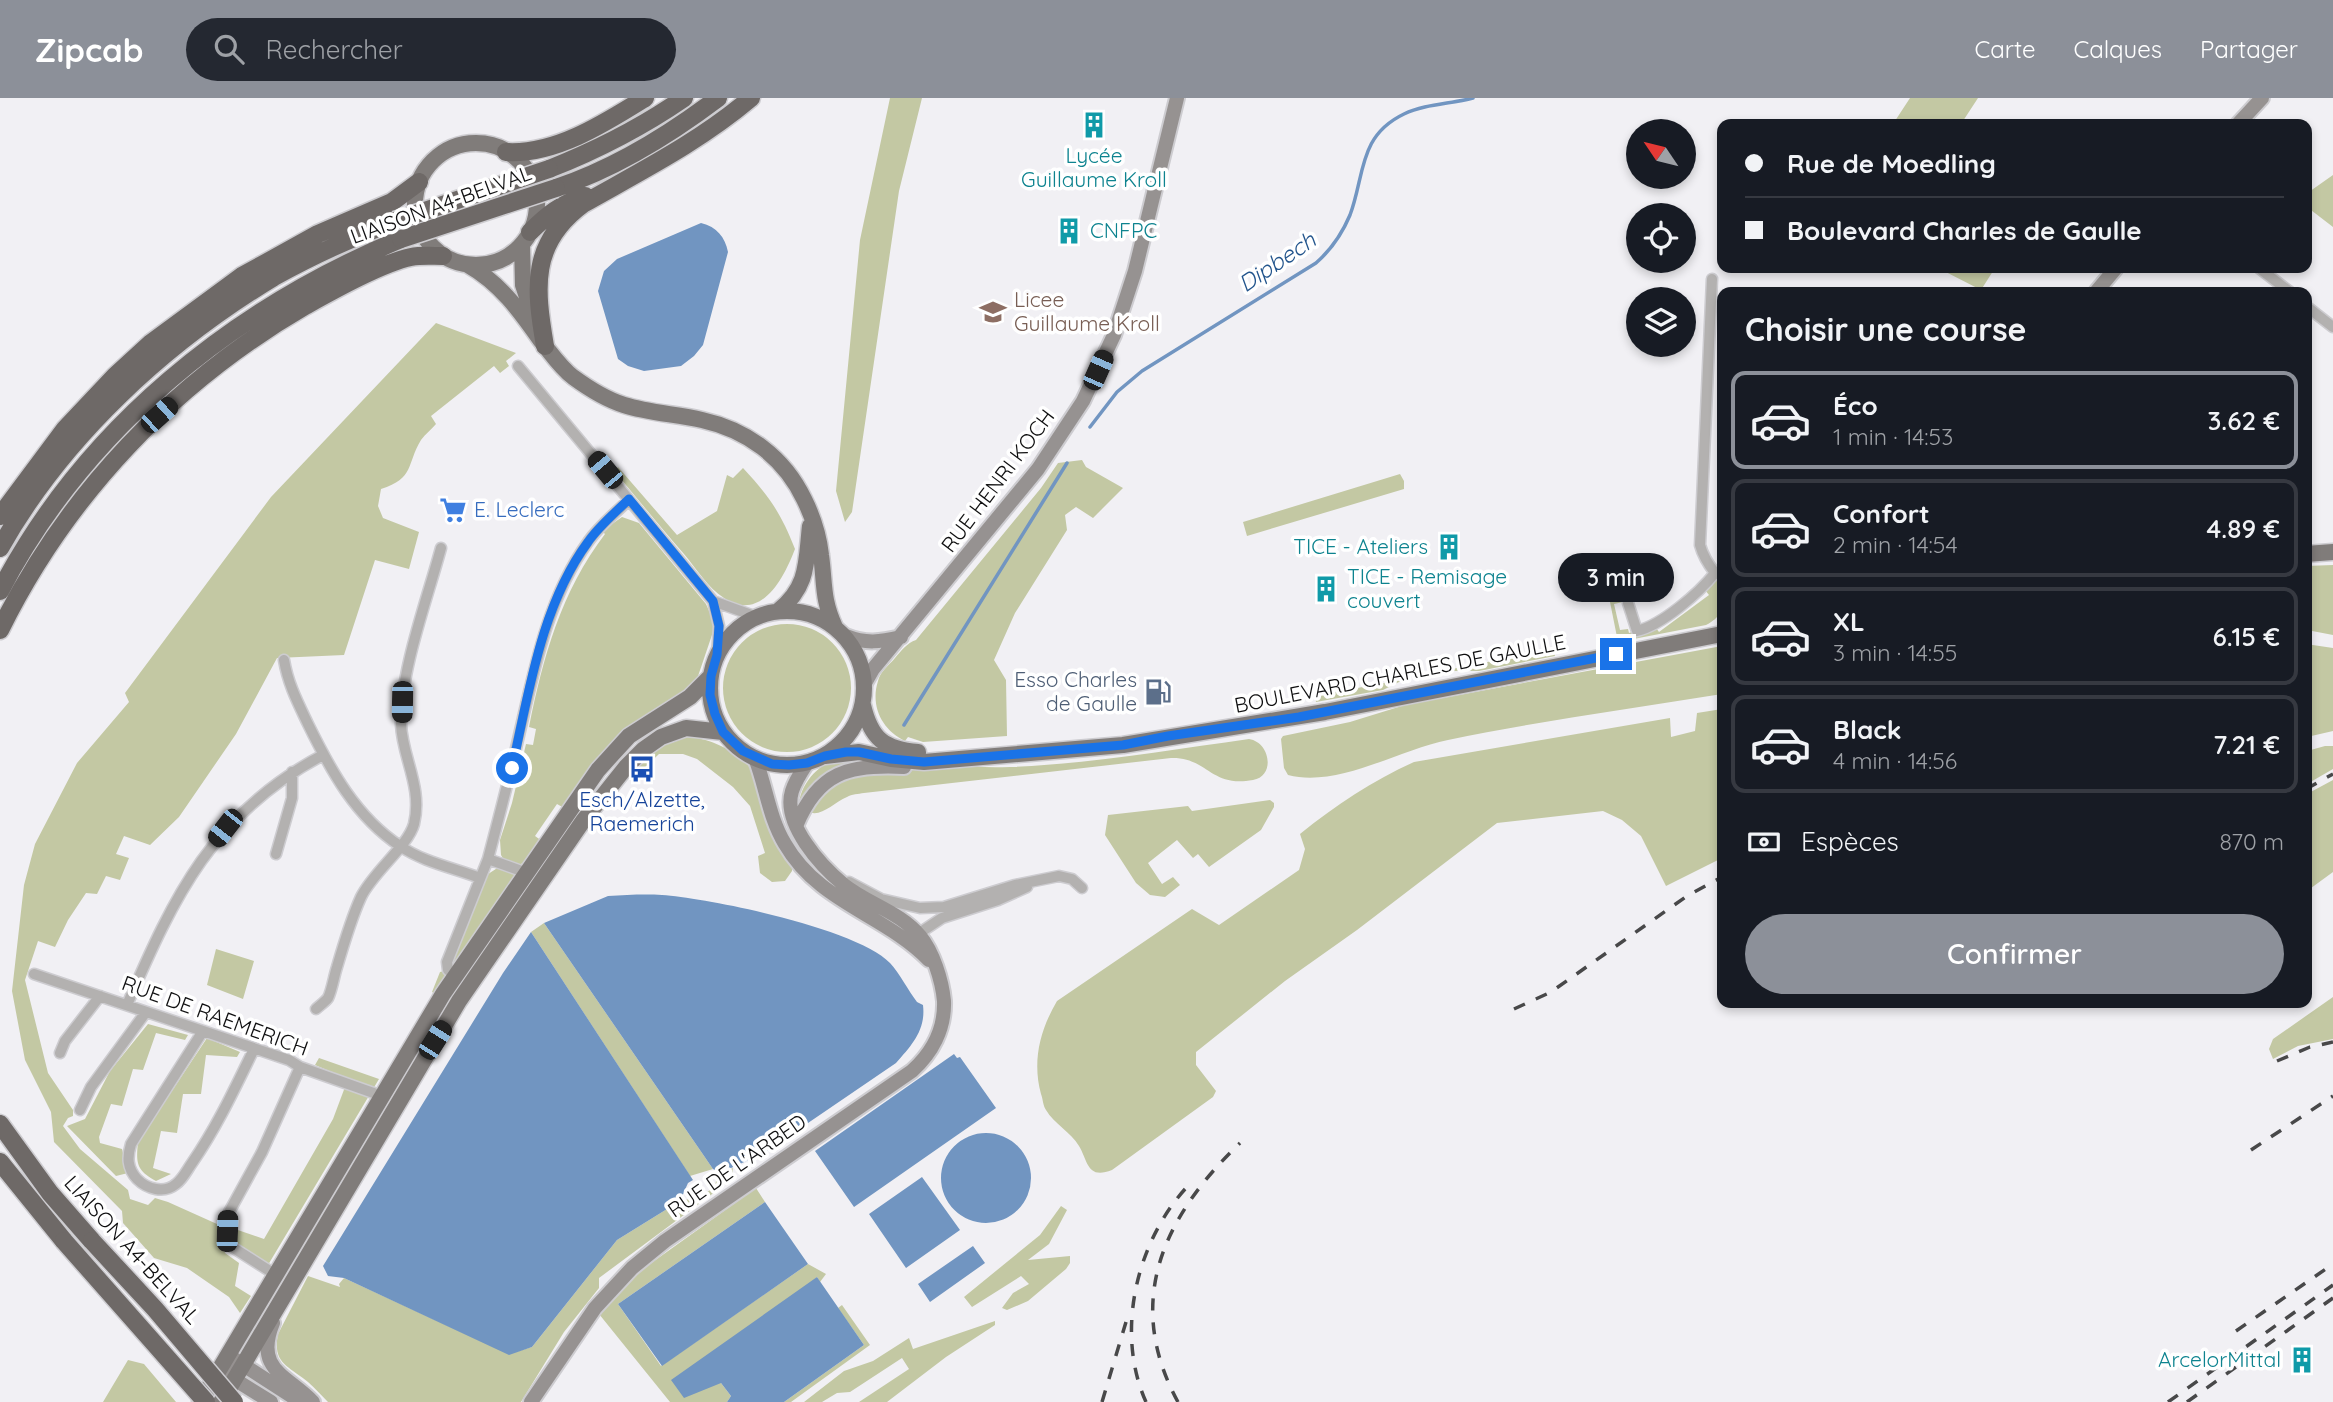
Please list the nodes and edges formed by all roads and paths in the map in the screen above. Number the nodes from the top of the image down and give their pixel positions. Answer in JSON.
{"nodes":[{"id":1,"x":645,"y":98,"type":"edge"},
{"id":2,"x":684,"y":98,"type":"edge"},
{"id":3,"x":718,"y":98,"type":"edge"},
{"id":4,"x":751,"y":98,"type":"edge"},
{"id":5,"x":1177,"y":98,"type":"edge"},
{"id":6,"x":2262,"y":98,"type":"edge"},
{"id":7,"x":2243,"y":119,"type":"edge"},
{"id":8,"x":506,"y":152,"type":"junction"},
{"id":9,"x":419,"y":182,"type":"junction"},
{"id":10,"x":602,"y":193,"type":"junction"},
{"id":11,"x":526,"y":238,"type":"junction"},
{"id":12,"x":443,"y":256,"type":"junction"},
{"id":13,"x":468,"y":265,"type":"junction"},
{"id":14,"x":2112,"y":273,"type":"edge"},
{"id":15,"x":2265,"y":273,"type":"edge"},
{"id":16,"x":1712,"y":279,"type":"dead end"},
{"id":17,"x":2100,"y":287,"type":"edge"},
{"id":18,"x":2284,"y":287,"type":"edge"},
{"id":19,"x":2312,"y":311,"type":"edge"},
{"id":20,"x":2333,"y":327,"type":"edge"},
{"id":21,"x":545,"y":346,"type":"junction"},
{"id":22,"x":518,"y":366,"type":"dead end"},
{"id":23,"x":629,"y":499,"type":"junction"},
{"id":24,"x":0,"y":516,"type":"edge"},
{"id":25,"x":811,"y":518,"type":"junction"},
{"id":26,"x":0,"y":548,"type":"edge"},
{"id":27,"x":441,"y":548,"type":"dead end"},
{"id":28,"x":2333,"y":552,"type":"edge"},
{"id":29,"x":2312,"y":554,"type":"edge"},
{"id":30,"x":1717,"y":571,"type":"edge"},
{"id":31,"x":1717,"y":575,"type":"edge"},
{"id":32,"x":0,"y":591,"type":"edge"},
{"id":33,"x":713,"y":601,"type":"junction"},
{"id":34,"x":1628,"y":603,"type":"dead end"},
{"id":35,"x":778,"y":611,"type":"junction"},
{"id":36,"x":757,"y":617,"type":"junction"},
{"id":37,"x":0,"y":630,"type":"edge"},
{"id":38,"x":840,"y":632,"type":"junction"},
{"id":39,"x":1717,"y":635,"type":"edge"},
{"id":40,"x":903,"y":636,"type":"junction"},
{"id":41,"x":717,"y":655,"type":"junction"},
{"id":42,"x":284,"y":660,"type":"dead end"},
{"id":43,"x":711,"y":676,"type":"junction"},
{"id":44,"x":865,"y":683,"type":"junction"},
{"id":45,"x":863,"y":705,"type":"junction"},
{"id":46,"x":723,"y":732,"type":"junction"},
{"id":47,"x":1168,"y":736,"type":"junction"},
{"id":48,"x":323,"y":755,"type":"junction"},
{"id":49,"x":825,"y":756,"type":"junction"},
{"id":50,"x":755,"y":758,"type":"junction"},
{"id":51,"x":981,"y":758,"type":"junction"},
{"id":52,"x":807,"y":763,"type":"junction"},
{"id":53,"x":292,"y":772,"type":"junction"},
{"id":54,"x":796,"y":826,"type":"junction"},
{"id":55,"x":400,"y":846,"type":"junction"},
{"id":56,"x":276,"y":854,"type":"dead end"},
{"id":57,"x":488,"y":859,"type":"junction"},
{"id":58,"x":831,"y":872,"type":"junction"},
{"id":59,"x":527,"y":873,"type":"junction"},
{"id":60,"x":1047,"y":877,"type":"junction"},
{"id":61,"x":480,"y":878,"type":"junction"},
{"id":62,"x":821,"y":886,"type":"junction"},
{"id":63,"x":1082,"y":888,"type":"dead end"},
{"id":64,"x":918,"y":934,"type":"junction"},
{"id":65,"x":935,"y":966,"type":"junction"},
{"id":66,"x":34,"y":974,"type":"dead end"},
{"id":67,"x":455,"y":976,"type":"junction"},
{"id":68,"x":100,"y":996,"type":"junction"},
{"id":69,"x":127,"y":1005,"type":"junction"},
{"id":70,"x":316,"y":1009,"type":"dead end"},
{"id":71,"x":146,"y":1012,"type":"junction"},
{"id":72,"x":203,"y":1031,"type":"junction"},
{"id":73,"x":254,"y":1049,"type":"junction"},
{"id":74,"x":61,"y":1053,"type":"dead end"},
{"id":75,"x":300,"y":1068,"type":"junction"},
{"id":76,"x":389,"y":1100,"type":"junction"},
{"id":77,"x":80,"y":1110,"type":"dead end"},
{"id":78,"x":0,"y":1124,"type":"edge"},
{"id":79,"x":0,"y":1162,"type":"edge"},
{"id":80,"x":276,"y":1275,"type":"junction"},
{"id":81,"x":283,"y":1296,"type":"junction"},
{"id":82,"x":235,"y":1359,"type":"junction"},
{"id":83,"x":234,"y":1379,"type":"junction"},
{"id":84,"x":200,"y":1402,"type":"edge"},
{"id":85,"x":206,"y":1402,"type":"edge"},
{"id":86,"x":220,"y":1402,"type":"edge"},
{"id":87,"x":234,"y":1402,"type":"edge"},
{"id":88,"x":271,"y":1402,"type":"edge"},
{"id":89,"x":300,"y":1402,"type":"edge"},
{"id":90,"x":313,"y":1402,"type":"edge"},
{"id":91,"x":531,"y":1402,"type":"edge"}],
"edges":[{"from":1,"to":8,"type":"highway"},
{"from":2,"to":26,"type":"highway","name":"LIAISON A4-BELVAL","bridge":true},
{"from":3,"to":32,"type":"highway","name":"LIAISON A4-BELVAL","bridge":true},
{"from":4,"to":10,"type":"highway"},
{"from":5,"to":40,"type":"main road","name":"RUE HENRI KOCH"},
{"from":6,"to":7,"type":"main road"},
{"from":8,"to":9,"type":"main road"},
{"from":8,"to":11,"type":"main road"},
{"from":9,"to":12,"type":"main road"},
{"from":9,"to":24,"type":"highway"},
{"from":10,"to":11,"type":"highway"},
{"from":10,"to":21,"type":"highway"},
{"from":11,"to":13,"type":"main road"},
{"from":11,"to":21,"type":"main road"},
{"from":12,"to":13,"type":"main road"},
{"from":12,"to":37,"type":"highway"},
{"from":13,"to":21,"type":"main road"},
{"from":14,"to":17,"type":"main road"},
{"from":15,"to":18,"type":"street"},
{"from":16,"to":30,"type":"street"},
{"from":19,"to":20,"type":"street"},
{"from":21,"to":25,"type":"main road"},
{"from":22,"to":23,"type":"street"},
{"from":23,"to":33,"type":"street"},
{"from":23,"to":57,"type":"street"},
{"from":25,"to":35,"type":"main road"},
{"from":25,"to":38,"type":"main road"},
{"from":27,"to":55,"type":"street"},
{"from":28,"to":29,"type":"main road"},
{"from":31,"to":34,"type":"street"},
{"from":33,"to":36,"type":"street"},
{"from":33,"to":41,"type":"street"},
{"from":35,"to":36,"type":"main road"},
{"from":35,"to":38,"type":"main road"},
{"from":36,"to":41,"type":"main road"},
{"from":38,"to":40,"type":"main road"},
{"from":38,"to":44,"type":"main road"},
{"from":39,"to":47,"type":"main road","name":"BOULEVARD CHARLES DE GAULLE"},
{"from":40,"to":44,"type":"main road","name":"RUE HENRI KOCH"},
{"from":41,"to":43,"type":"main road"},
{"from":42,"to":48,"type":"street"},
{"from":43,"to":46,"type":"main road"},
{"from":43,"to":59,"type":"main road"},
{"from":44,"to":45,"type":"main road"},
{"from":45,"to":47,"type":"main road","name":"BOULEVARD CHARLES DE GAULLE"},
{"from":45,"to":49,"type":"main road"},
{"from":46,"to":50,"type":"main road"},
{"from":46,"to":76,"type":"main road"},
{"from":47,"to":51,"type":"main road","name":"BOULEVARD CHARLES DE GAULLE"},
{"from":48,"to":53,"type":"street"},
{"from":48,"to":55,"type":"street"},
{"from":49,"to":51,"type":"main road","name":"BOULEVARD CHARLES DE GAULLE"},
{"from":49,"to":52,"type":"main road"},
{"from":50,"to":52,"type":"main road"},
{"from":50,"to":62,"type":"main road"},
{"from":51,"to":54,"type":"main road","name":"BOULEVARD CHARLES DE GAULLE"},
{"from":52,"to":54,"type":"main road","name":"RUE DE L'ARBED"},
{"from":53,"to":56,"type":"street"},
{"from":53,"to":69,"type":"street"},
{"from":54,"to":58,"type":"main road","name":"RUE DE L'ARBED"},
{"from":55,"to":61,"type":"street"},
{"from":55,"to":70,"type":"street"},
{"from":57,"to":59,"type":"street"},
{"from":57,"to":61,"type":"street"},
{"from":58,"to":60,"type":"street"},
{"from":58,"to":64,"type":"main road","name":"RUE DE L'ARBED"},
{"from":59,"to":67,"type":"main road"},
{"from":60,"to":63,"type":"street"},
{"from":60,"to":64,"type":"street"},
{"from":61,"to":67,"type":"street"},
{"from":62,"to":64,"type":"street"},
{"from":62,"to":65,"type":"main road"},
{"from":64,"to":65,"type":"main road","name":"RUE DE L'ARBED"},
{"from":65,"to":91,"type":"main road","name":"RUE DE L'ARBED"},
{"from":66,"to":68,"type":"street","name":"RUE DE RAEMERICH"},
{"from":67,"to":76,"type":"main road"},
{"from":68,"to":69,"type":"street","name":"RUE DE RAEMERICH"},
{"from":68,"to":74,"type":"street"},
{"from":69,"to":71,"type":"street","name":"RUE DE RAEMERICH"},
{"from":71,"to":72,"type":"street","name":"RUE DE RAEMERICH"},
{"from":71,"to":77,"type":"street"},
{"from":72,"to":73,"type":"street","name":"RUE DE RAEMERICH"},
{"from":72,"to":73,"type":"street"},
{"from":73,"to":75,"type":"street","name":"RUE DE RAEMERICH"},
{"from":75,"to":76,"type":"street","name":"RUE DE RAEMERICH"},
{"from":75,"to":80,"type":"street"},
{"from":76,"to":80,"type":"main road"},
{"from":76,"to":81,"type":"main road"},
{"from":78,"to":87,"type":"highway","name":"LIAISON A4-BELVAL","bridge":true},
{"from":79,"to":85,"type":"highway","name":"LIAISON A4-BELVAL","bridge":true},
{"from":80,"to":82,"type":"main road"},
{"from":81,"to":82,"type":"main road"},
{"from":81,"to":90,"type":"main road"},
{"from":82,"to":83,"type":"main road"},
{"from":82,"to":84,"type":"main road"},
{"from":82,"to":89,"type":"main road"},
{"from":83,"to":86,"type":"main road"},
{"from":83,"to":88,"type":"main road"}]}
